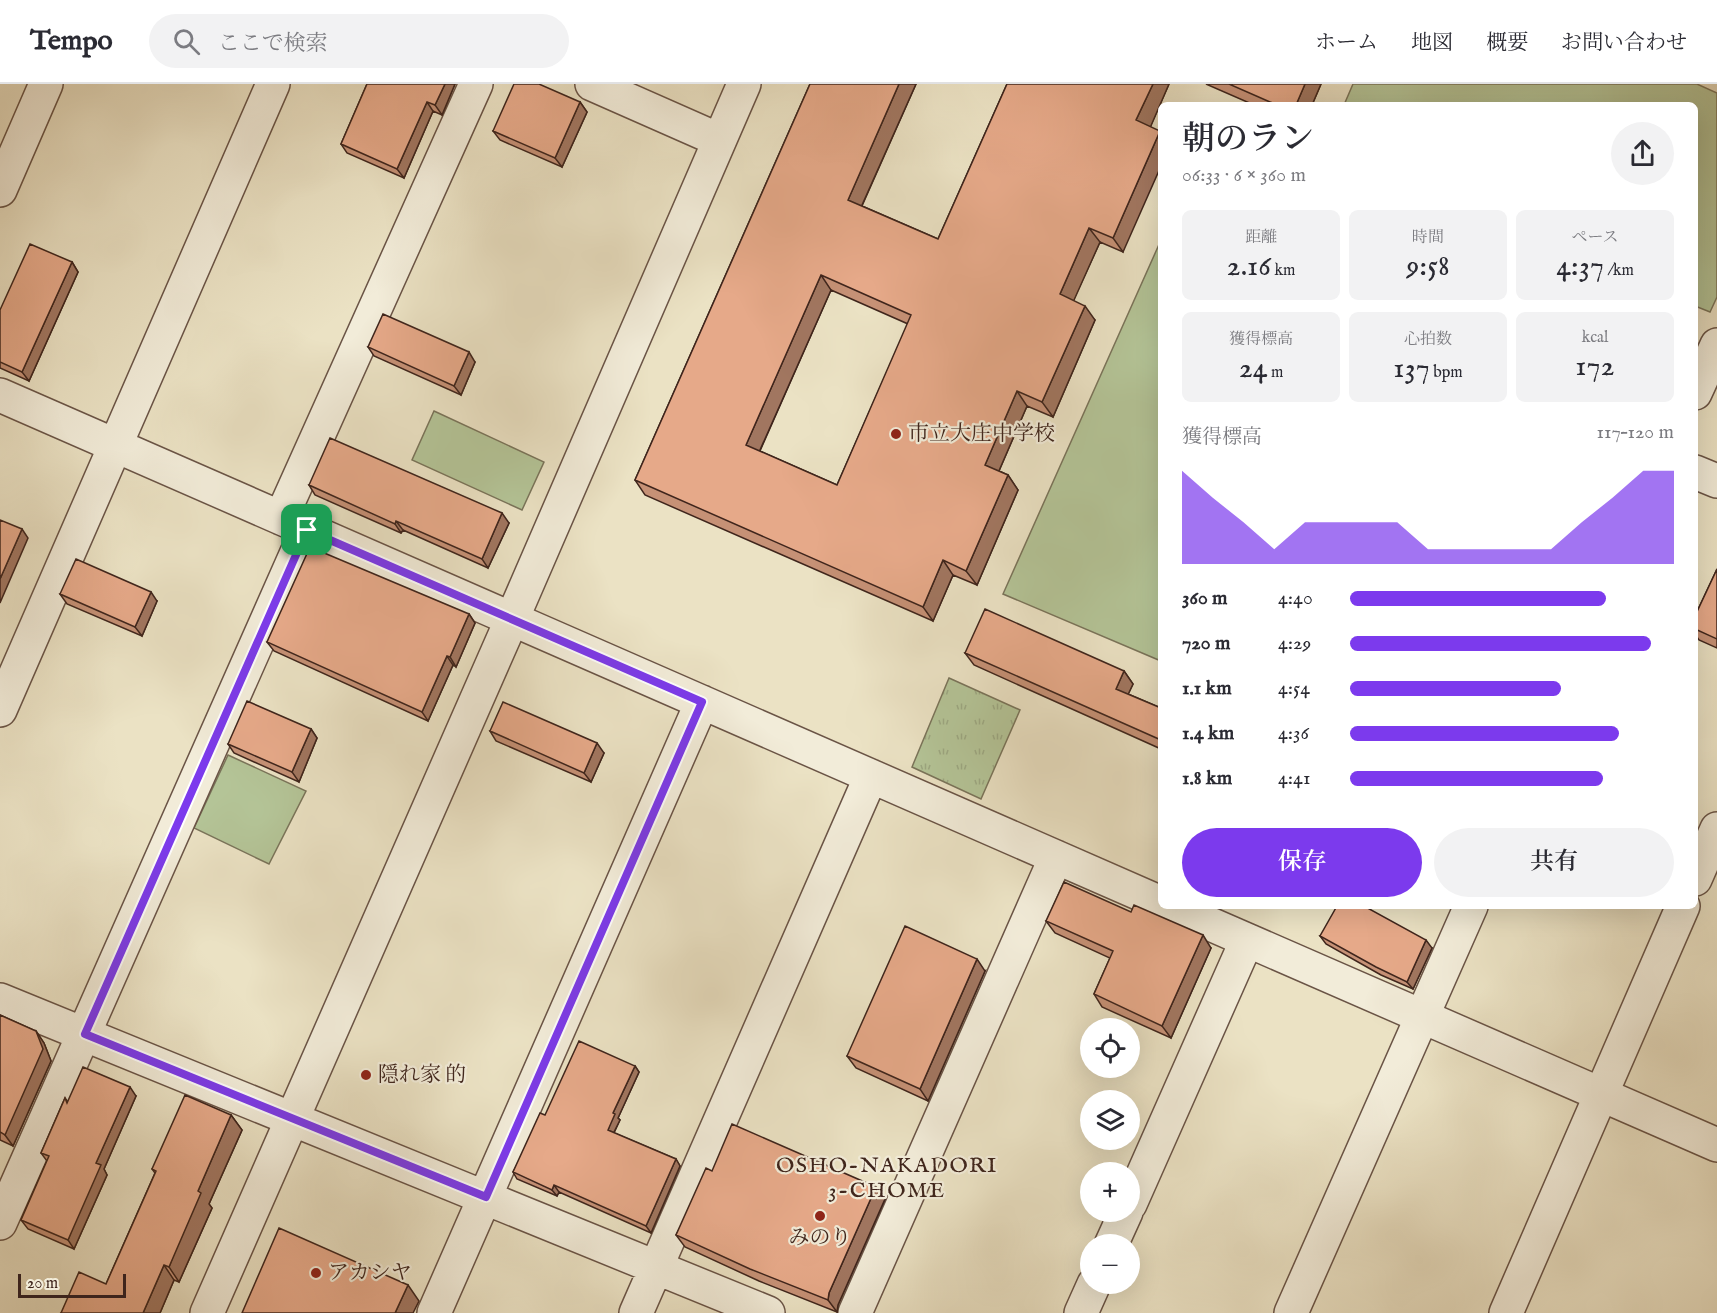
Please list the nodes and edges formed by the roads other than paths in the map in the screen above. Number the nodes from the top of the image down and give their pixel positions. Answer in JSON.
{"nodes":[{"id":1,"x":46,"y":84,"type":"edge"},
{"id":2,"x":273,"y":84,"type":"edge"},
{"id":3,"x":476,"y":84,"type":"edge"},
{"id":4,"x":592,"y":84,"type":"edge"},
{"id":5,"x":744,"y":84,"type":"edge"},
{"id":6,"x":719,"y":140,"type":"junction"},
{"id":7,"x":0,"y":190,"type":"edge"},
{"id":8,"x":1717,"y":345,"type":"edge"},
{"id":9,"x":1698,"y":386,"type":"edge"},
{"id":10,"x":0,"y":395,"type":"edge"},
{"id":11,"x":115,"y":446,"type":"junction"},
{"id":12,"x":1698,"y":473,"type":"edge"},
{"id":13,"x":1717,"y":481,"type":"edge"},
{"id":14,"x":294,"y":524,"type":"junction"},
{"id":15,"x":512,"y":619,"type":"junction"},
{"id":16,"x":702,"y":702,"type":"junction"},
{"id":17,"x":0,"y":710,"type":"edge"},
{"id":18,"x":871,"y":776,"type":"junction"},
{"id":19,"x":1717,"y":829,"type":"edge"},
{"id":20,"x":1056,"y":857,"type":"junction"},
{"id":21,"x":1698,"y":872,"type":"edge"},
{"id":22,"x":1158,"y":902,"type":"edge"},
{"id":23,"x":1176,"y":909,"type":"edge"},
{"id":24,"x":1470,"y":909,"type":"edge"},
{"id":25,"x":1682,"y":909,"type":"edge"},
{"id":26,"x":1247,"y":940,"type":"junction"},
{"id":27,"x":0,"y":1000,"type":"edge"},
{"id":28,"x":1423,"y":1017,"type":"junction"},
{"id":29,"x":85,"y":1034,"type":"junction"},
{"id":30,"x":1600,"y":1094,"type":"junction"},
{"id":31,"x":292,"y":1119,"type":"junction"},
{"id":32,"x":1717,"y":1145,"type":"edge"},
{"id":33,"x":1140,"y":1181,"type":"edge"},
{"id":34,"x":486,"y":1197,"type":"junction"},
{"id":35,"x":0,"y":1223,"type":"edge"},
{"id":36,"x":656,"y":1267,"type":"junction"},
{"id":37,"x":1090,"y":1294,"type":"edge"},
{"id":38,"x":207,"y":1313,"type":"edge"},
{"id":39,"x":435,"y":1313,"type":"edge"},
{"id":40,"x":636,"y":1313,"type":"edge"},
{"id":41,"x":768,"y":1313,"type":"edge"},
{"id":42,"x":855,"y":1313,"type":"edge"},
{"id":43,"x":1081,"y":1313,"type":"edge"},
{"id":44,"x":1292,"y":1313,"type":"edge"},
{"id":45,"x":1506,"y":1313,"type":"edge"}],
"edges":[{"from":1,"to":7,"type":"street"},
{"from":2,"to":11,"type":"street"},
{"from":3,"to":14,"type":"street"},
{"from":4,"to":6,"type":"street"},
{"from":5,"to":6,"type":"street"},
{"from":6,"to":15,"type":"street"},
{"from":8,"to":9,"type":"street"},
{"from":10,"to":11,"type":"street"},
{"from":11,"to":14,"type":"street"},
{"from":11,"to":17,"type":"street"},
{"from":12,"to":13,"type":"street"},
{"from":14,"to":15,"type":"street"},
{"from":14,"to":29,"type":"street"},
{"from":15,"to":16,"type":"street"},
{"from":15,"to":31,"type":"street"},
{"from":16,"to":18,"type":"street"},
{"from":16,"to":34,"type":"street"},
{"from":18,"to":20,"type":"street"},
{"from":18,"to":36,"type":"street"},
{"from":19,"to":21,"type":"street"},
{"from":20,"to":22,"type":"street"},
{"from":20,"to":42,"type":"street"},
{"from":23,"to":26,"type":"street"},
{"from":24,"to":28,"type":"street"},
{"from":25,"to":30,"type":"street"},
{"from":26,"to":28,"type":"street"},
{"from":26,"to":33,"type":"street"},
{"from":27,"to":29,"type":"street"},
{"from":28,"to":30,"type":"street"},
{"from":28,"to":44,"type":"street"},
{"from":29,"to":31,"type":"street"},
{"from":29,"to":35,"type":"street"},
{"from":30,"to":32,"type":"street"},
{"from":30,"to":45,"type":"street"},
{"from":31,"to":34,"type":"street"},
{"from":31,"to":38,"type":"street"},
{"from":34,"to":36,"type":"street"},
{"from":34,"to":39,"type":"street"},
{"from":36,"to":40,"type":"street"},
{"from":36,"to":41,"type":"street"},
{"from":37,"to":43,"type":"street"}]}
